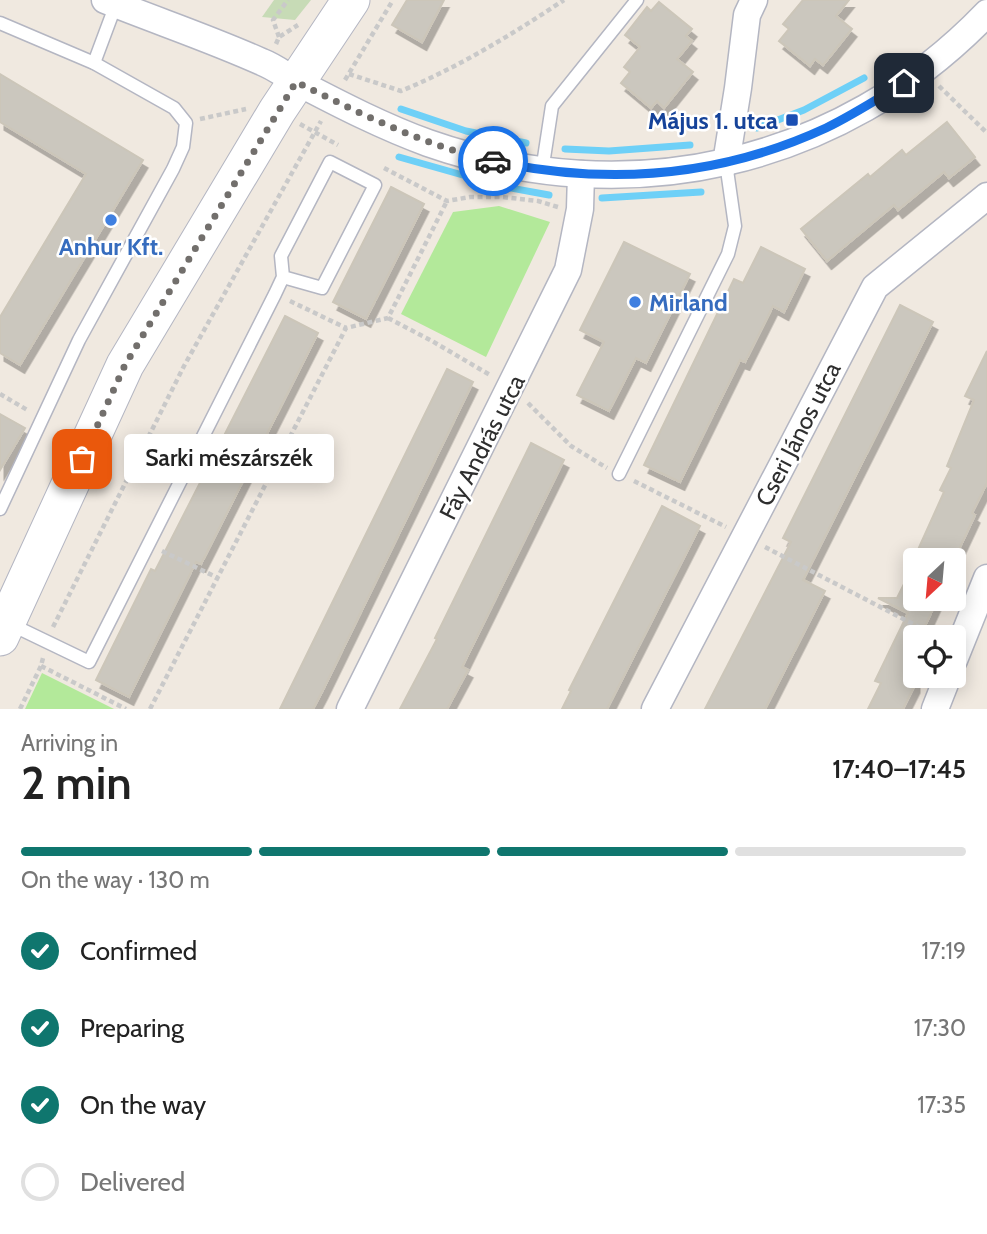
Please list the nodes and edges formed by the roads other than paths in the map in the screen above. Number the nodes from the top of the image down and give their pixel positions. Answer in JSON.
{"nodes":[{"id":1,"x":351,"y":0,"type":"edge"},
{"id":2,"x":637,"y":0,"type":"edge"},
{"id":3,"x":754,"y":0,"type":"edge"},
{"id":4,"x":113,"y":2,"type":"edge"},
{"id":5,"x":987,"y":13,"type":"edge"},
{"id":6,"x":0,"y":23,"type":"edge"},
{"id":7,"x":94,"y":63,"type":"junction"},
{"id":8,"x":296,"y":82,"type":"junction"},
{"id":9,"x":726,"y":163,"type":"junction"},
{"id":10,"x":542,"y":171,"type":"junction"},
{"id":11,"x":581,"y":174,"type":"junction"},
{"id":12,"x":987,"y":196,"type":"edge"},
{"id":13,"x":283,"y":277,"type":"junction"},
{"id":14,"x":619,"y":474,"type":"road end"},
{"id":15,"x":0,"y":509,"type":"edge"},
{"id":16,"x":987,"y":578,"type":"edge"},
{"id":17,"x":3,"y":630,"type":"edge"},
{"id":18,"x":966,"y":630,"type":"edge"},
{"id":19,"x":943,"y":688,"type":"edge"},
{"id":20,"x":350,"y":709,"type":"edge"},
{"id":21,"x":655,"y":709,"type":"edge"},
{"id":22,"x":935,"y":709,"type":"edge"}],
"edges":[{"from":1,"to":8,"type":"street"},
{"from":2,"to":10,"type":"lane"},
{"from":3,"to":9,"type":"street"},
{"from":4,"to":7,"type":"lane"},
{"from":4,"to":8,"type":"street"},
{"from":5,"to":9,"type":"street"},
{"from":6,"to":7,"type":"lane"},
{"from":7,"to":15,"type":"lane"},
{"from":8,"to":10,"type":"street"},
{"from":8,"to":17,"type":"street"},
{"from":9,"to":11,"type":"street"},
{"from":9,"to":14,"type":"lane"},
{"from":10,"to":11,"type":"street"},
{"from":11,"to":20,"type":"street","name":"Fáy András utca"},
{"from":12,"to":21,"type":"street","name":"Cseri János utca"},
{"from":13,"to":13,"type":"lane"},
{"from":13,"to":17,"type":"lane"},
{"from":16,"to":18,"type":"street"},
{"from":19,"to":22,"type":"street"}]}
